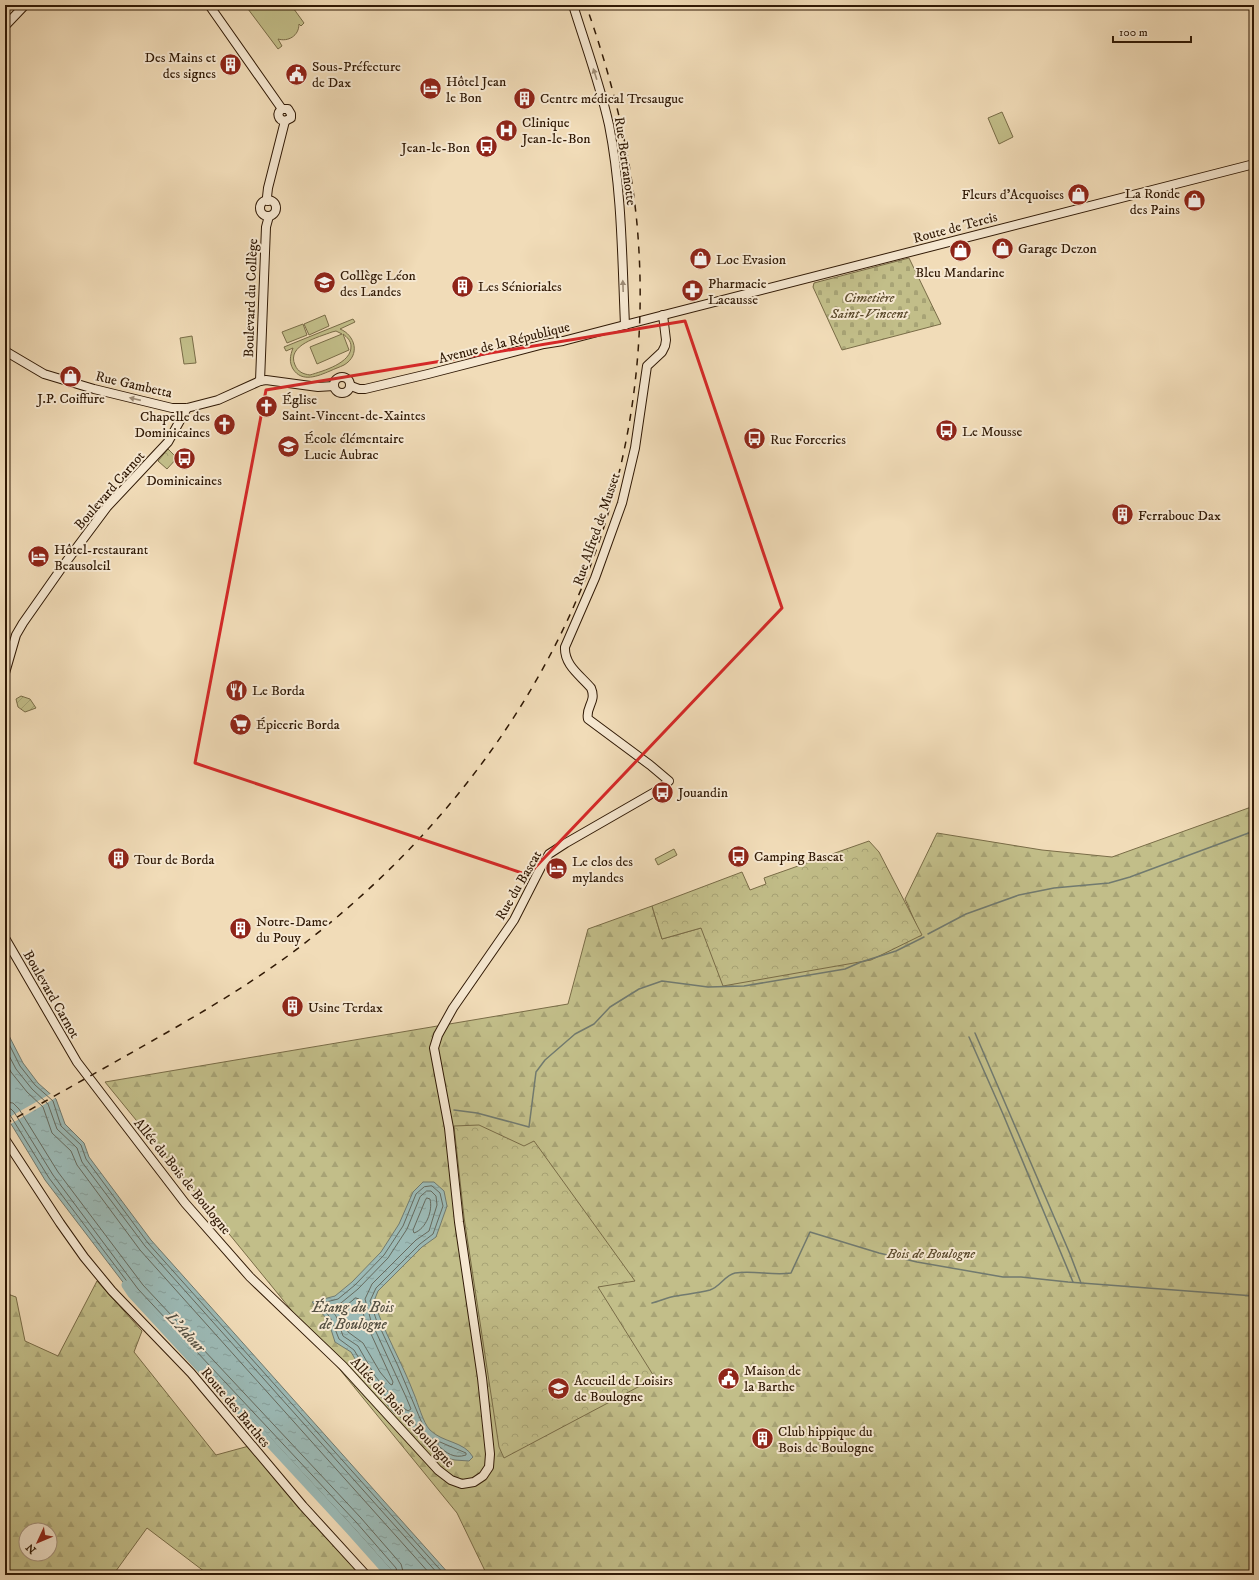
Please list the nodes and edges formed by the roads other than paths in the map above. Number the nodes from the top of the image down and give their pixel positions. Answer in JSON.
{"nodes":[{"id":1,"x":25,"y":5,"type":"edge"},
{"id":2,"x":209,"y":5,"type":"edge"},
{"id":3,"x":573,"y":5,"type":"edge"},
{"id":4,"x":5,"y":26,"type":"edge"},
{"id":5,"x":1254,"y":164,"type":"edge"},
{"id":6,"x":663,"y":315,"type":"junction"},
{"id":7,"x":625,"y":325,"type":"junction"},
{"id":8,"x":5,"y":351,"type":"edge"},
{"id":9,"x":260,"y":381,"type":"junction"},
{"id":10,"x":334,"y":386,"type":"junction"},
{"id":11,"x":351,"y":386,"type":"junction"},
{"id":12,"x":187,"y":408,"type":"junction"},
{"id":13,"x":5,"y":673,"type":"edge"},
{"id":14,"x":669,"y":781,"type":"joint"},
{"id":15,"x":5,"y":938,"type":"edge"},
{"id":16,"x":434,"y":1048,"type":"joint"},
{"id":17,"x":77,"y":1062,"type":"joint"},
{"id":18,"x":5,"y":1138,"type":"edge"},
{"id":19,"x":366,"y":1575,"type":"edge"}],
"edges":[{"from":1,"to":4,"type":"street"},
{"from":2,"to":9,"type":"street","name":"Boulevard du Collège"},
{"from":7,"to":3,"type":"street","name":"Rue Bertranotte","one_way":true},
{"from":5,"to":6,"type":"street","name":"Route de Tercis"},
{"from":6,"to":7,"type":"street","name":"Avenue de la République"},
{"from":6,"to":14,"type":"street","name":"Rue Alfred de Musset"},
{"from":7,"to":11,"type":"street","name":"Avenue de la République"},
{"from":12,"to":8,"type":"street","name":"Rue Gambetta","one_way":true},
{"from":9,"to":10,"type":"street"},
{"from":9,"to":12,"type":"street","name":"Rue Gambetta"},
{"from":10,"to":11,"type":"street"},
{"from":10,"to":11,"type":"street"},
{"from":12,"to":13,"type":"street","name":"Boulevard Carnot"},
{"from":14,"to":16,"type":"street","name":"Rue du Bascat"},
{"from":15,"to":17,"type":"street","name":"Boulevard Carnot"},
{"from":16,"to":17,"type":"street","name":"Allée du Bois de Boulogne"},
{"from":18,"to":19,"type":"street","name":"Route des Barthes"}]}
